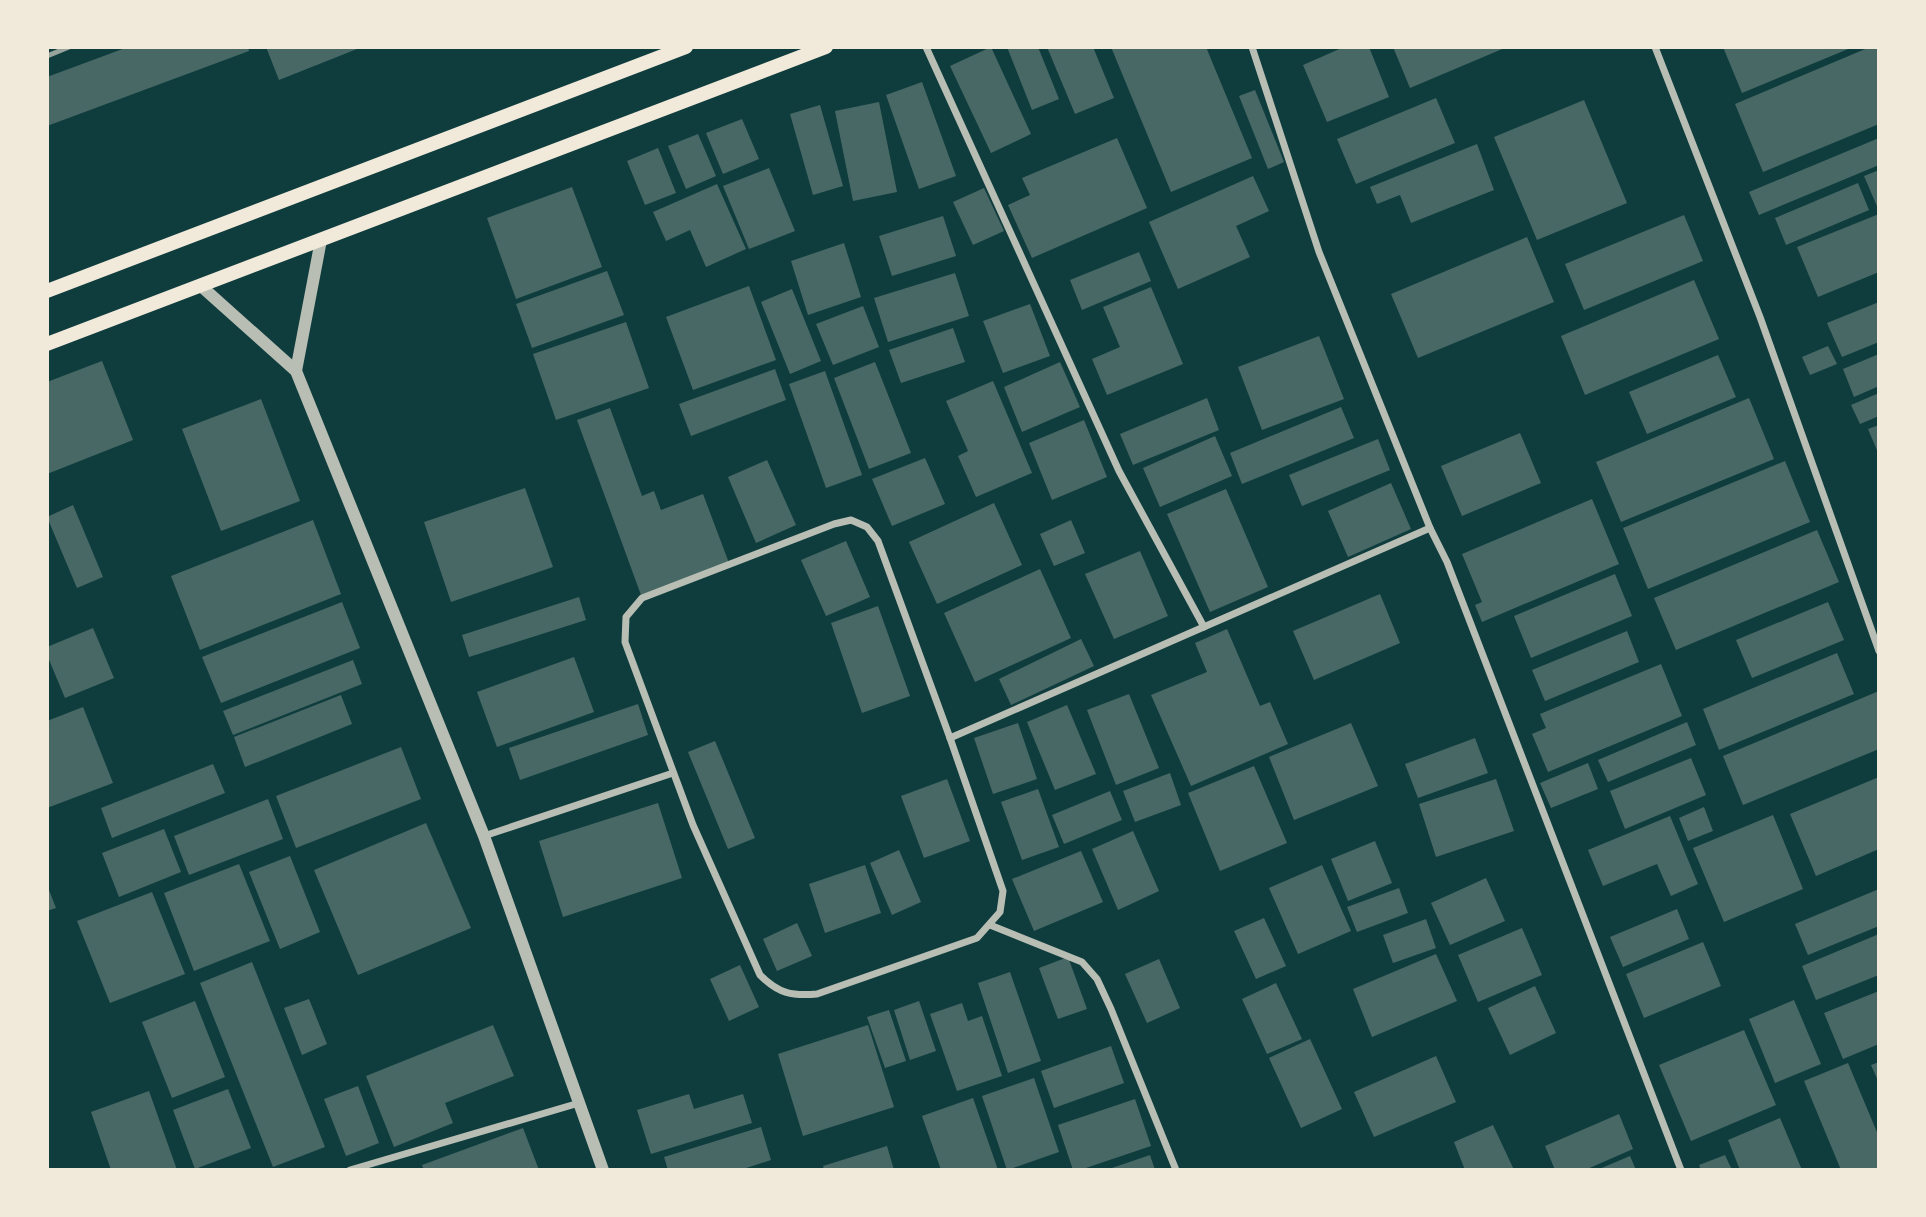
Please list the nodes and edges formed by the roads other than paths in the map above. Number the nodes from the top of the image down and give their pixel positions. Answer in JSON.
{"nodes":[{"id":1,"x":686,"y":47,"type":"edge"},
{"id":2,"x":826,"y":47,"type":"edge"},
{"id":3,"x":926,"y":47,"type":"edge"},
{"id":4,"x":1252,"y":47,"type":"edge"},
{"id":5,"x":1655,"y":47,"type":"edge"},
{"id":6,"x":321,"y":240,"type":"junction"},
{"id":7,"x":201,"y":286,"type":"junction"},
{"id":8,"x":47,"y":291,"type":"edge"},
{"id":9,"x":47,"y":344,"type":"edge"},
{"id":10,"x":296,"y":371,"type":"junction"},
{"id":11,"x":1430,"y":527,"type":"junction"},
{"id":12,"x":1204,"y":627,"type":"junction"},
{"id":13,"x":1879,"y":651,"type":"edge"},
{"id":14,"x":950,"y":738,"type":"junction"},
{"id":15,"x":673,"y":773,"type":"junction"},
{"id":16,"x":484,"y":836,"type":"junction"},
{"id":17,"x":990,"y":925,"type":"junction"},
{"id":18,"x":579,"y":1103,"type":"junction"},
{"id":19,"x":350,"y":1170,"type":"edge"},
{"id":20,"x":603,"y":1170,"type":"edge"},
{"id":21,"x":1176,"y":1170,"type":"edge"},
{"id":22,"x":1681,"y":1170,"type":"edge"}],
"edges":[{"from":1,"to":8,"type":"main road"},
{"from":2,"to":6,"type":"main road"},
{"from":3,"to":12,"type":"street"},
{"from":4,"to":11,"type":"street"},
{"from":5,"to":13,"type":"street"},
{"from":6,"to":7,"type":"main road"},
{"from":6,"to":10,"type":"street"},
{"from":7,"to":9,"type":"main road"},
{"from":7,"to":10,"type":"street"},
{"from":10,"to":16,"type":"street"},
{"from":11,"to":12,"type":"street"},
{"from":11,"to":22,"type":"street"},
{"from":12,"to":14,"type":"street"},
{"from":14,"to":15,"type":"street"},
{"from":14,"to":17,"type":"street"},
{"from":15,"to":16,"type":"street"},
{"from":15,"to":17,"type":"street"},
{"from":16,"to":18,"type":"street"},
{"from":17,"to":21,"type":"street"},
{"from":18,"to":19,"type":"street"},
{"from":18,"to":20,"type":"street"}]}
